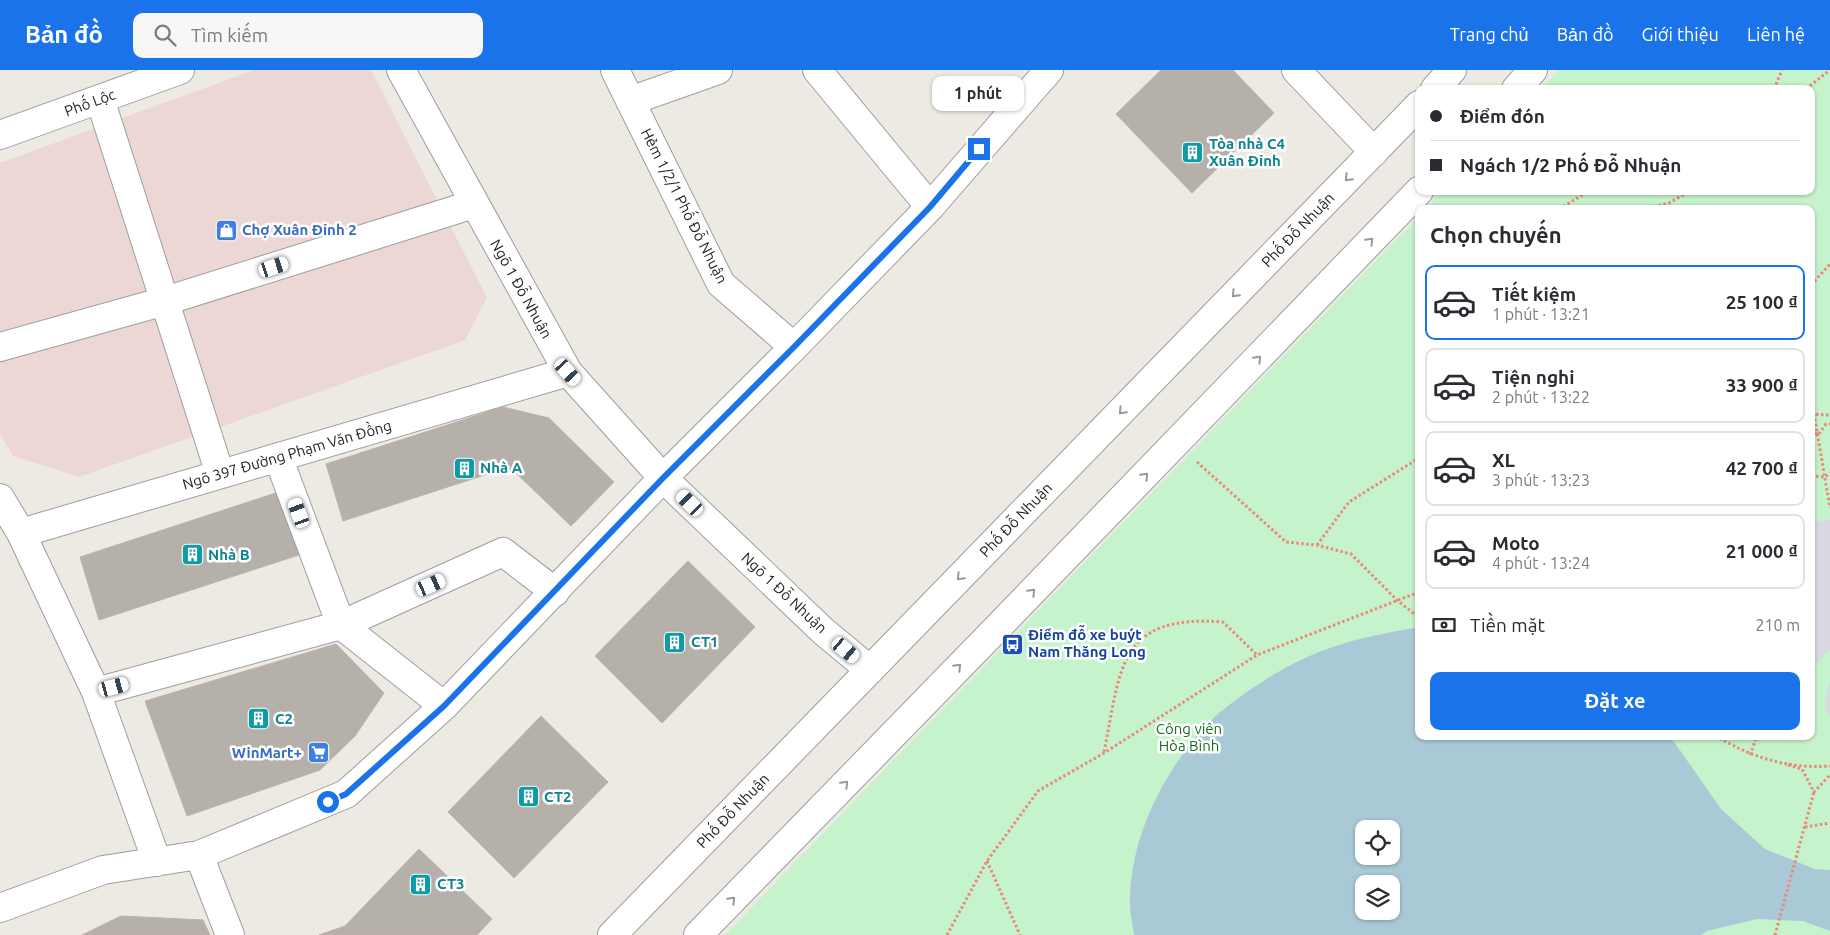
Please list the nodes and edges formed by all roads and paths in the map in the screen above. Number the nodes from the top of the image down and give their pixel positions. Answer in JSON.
{"nodes":[{"id":1,"x":180,"y":70,"type":"edge"},
{"id":2,"x":401,"y":70,"type":"edge"},
{"id":3,"x":615,"y":70,"type":"edge"},
{"id":4,"x":718,"y":70,"type":"edge"},
{"id":5,"x":817,"y":70,"type":"edge"},
{"id":6,"x":1296,"y":70,"type":"edge"},
{"id":7,"x":1533,"y":70,"type":"edge"},
{"id":8,"x":1782,"y":70,"type":"edge"},
{"id":9,"x":1830,"y":70,"type":"edge"},
{"id":10,"x":1041,"y":73,"type":"edge"},
{"id":11,"x":1520,"y":85,"type":"edge"},
{"id":12,"x":1776,"y":85,"type":"edge"},
{"id":13,"x":1811,"y":85,"type":"edge"},
{"id":14,"x":100,"y":99,"type":"junction"},
{"id":15,"x":630,"y":101,"type":"junction"},
{"id":16,"x":1415,"y":109,"type":"edge"},
{"id":17,"x":0,"y":135,"type":"edge"},
{"id":18,"x":1374,"y":152,"type":"junction"},
{"id":19,"x":1415,"y":195,"type":"edge"},
{"id":20,"x":1582,"y":195,"type":"edge"},
{"id":21,"x":1683,"y":195,"type":"edge"},
{"id":22,"x":474,"y":204,"type":"junction"},
{"id":23,"x":1565,"y":205,"type":"edge"},
{"id":24,"x":1661,"y":205,"type":"edge"},
{"id":25,"x":930,"y":207,"type":"junction"},
{"id":26,"x":1830,"y":264,"type":"edge"},
{"id":27,"x":1815,"y":281,"type":"edge"},
{"id":28,"x":164,"y":301,"type":"junction"},
{"id":29,"x":0,"y":347,"type":"edge"},
{"id":30,"x":794,"y":347,"type":"junction"},
{"id":31,"x":568,"y":372,"type":"junction"},
{"id":32,"x":1815,"y":414,"type":"edge"},
{"id":33,"x":1830,"y":416,"type":"edge"},
{"id":34,"x":1815,"y":422,"type":"edge"},
{"id":35,"x":1830,"y":424,"type":"edge"},
{"id":36,"x":1815,"y":433,"type":"edge"},
{"id":37,"x":1818,"y":435,"type":"junction"},
{"id":38,"x":1177,"y":443,"type":"junction"},
{"id":39,"x":278,"y":457,"type":"junction"},
{"id":40,"x":1415,"y":461,"type":"edge"},
{"id":41,"x":1830,"y":473,"type":"edge"},
{"id":42,"x":220,"y":474,"type":"junction"},
{"id":43,"x":1815,"y":476,"type":"edge"},
{"id":44,"x":1825,"y":477,"type":"junction"},
{"id":45,"x":663,"y":478,"type":"junction"},
{"id":46,"x":1830,"y":508,"type":"edge"},
{"id":47,"x":8,"y":519,"type":"edge"},
{"id":48,"x":1317,"y":545,"type":"junction"},
{"id":49,"x":555,"y":592,"type":"junction"},
{"id":50,"x":1415,"y":594,"type":"edge"},
{"id":51,"x":1398,"y":600,"type":"junction"},
{"id":52,"x":1415,"y":615,"type":"edge"},
{"id":53,"x":341,"y":625,"type":"junction"},
{"id":54,"x":1257,"y":655,"type":"junction"},
{"id":55,"x":870,"y":670,"type":"junction"},
{"id":56,"x":96,"y":692,"type":"junction"},
{"id":57,"x":444,"y":706,"type":"junction"},
{"id":58,"x":1722,"y":740,"type":"edge"},
{"id":59,"x":1756,"y":740,"type":"edge"},
{"id":60,"x":1104,"y":753,"type":"junction"},
{"id":61,"x":1750,"y":755,"type":"junction"},
{"id":62,"x":1775,"y":762,"type":"junction"},
{"id":63,"x":1830,"y":766,"type":"edge"},
{"id":64,"x":1830,"y":775,"type":"edge"},
{"id":65,"x":1814,"y":792,"type":"junction"},
{"id":66,"x":1830,"y":823,"type":"edge"},
{"id":67,"x":1805,"y":827,"type":"junction"},
{"id":68,"x":199,"y":855,"type":"junction"},
{"id":69,"x":986,"y":861,"type":"junction"},
{"id":70,"x":157,"y":862,"type":"junction"},
{"id":71,"x":0,"y":908,"type":"edge"},
{"id":72,"x":230,"y":935,"type":"edge"},
{"id":73,"x":612,"y":935,"type":"edge"},
{"id":74,"x":698,"y":935,"type":"edge"},
{"id":75,"x":947,"y":935,"type":"edge"},
{"id":76,"x":1020,"y":935,"type":"edge"},
{"id":77,"x":1775,"y":935,"type":"edge"}],
"edges":[{"from":1,"to":14,"type":"street","name":"Phố Lộc"},
{"from":2,"to":22,"type":"street","name":"Ngõ 1 Đỗ Nhuận"},
{"from":3,"to":15,"type":"street","name":"Hẻm 1/2/1 Phố Đỗ Nhuận"},
{"from":4,"to":15,"type":"street"},
{"from":5,"to":25,"type":"street"},
{"from":6,"to":18,"type":"street"},
{"from":7,"to":11,"type":"street"},
{"from":8,"to":12,"type":"path"},
{"from":9,"to":13,"type":"path"},
{"from":10,"to":25,"type":"street"},
{"from":14,"to":17,"type":"street","name":"Phố Lộc"},
{"from":14,"to":28,"type":"street"},
{"from":15,"to":30,"type":"street","name":"Hẻm 1/2/1 Phố Đỗ Nhuận"},
{"from":16,"to":18,"type":"street","name":"Phố Đỗ Nhuận"},
{"from":18,"to":55,"type":"street","name":"Phố Đỗ Nhuận","one_way":true},
{"from":38,"to":19,"type":"street","one_way":true},
{"from":20,"to":23,"type":"path"},
{"from":21,"to":24,"type":"path"},
{"from":22,"to":28,"type":"street"},
{"from":22,"to":31,"type":"street","name":"Ngõ 1 Đỗ Nhuận"},
{"from":25,"to":30,"type":"street"},
{"from":26,"to":27,"type":"path"},
{"from":28,"to":29,"type":"street"},
{"from":28,"to":42,"type":"street"},
{"from":30,"to":45,"type":"street"},
{"from":31,"to":39,"type":"street","name":"Ngõ 397 Đường Phạm Văn Đồng"},
{"from":31,"to":45,"type":"street","name":"Ngõ 1 Đỗ Nhuận"},
{"from":32,"to":33,"type":"path"},
{"from":34,"to":37,"type":"path"},
{"from":35,"to":37,"type":"path"},
{"from":36,"to":37,"type":"path"},
{"from":37,"to":44,"type":"path"},
{"from":38,"to":48,"type":"path"},
{"from":74,"to":38,"type":"street","one_way":true},
{"from":39,"to":42,"type":"street","name":"Ngõ 397 Đường Phạm Văn Đồng"},
{"from":39,"to":53,"type":"street"},
{"from":40,"to":48,"type":"path"},
{"from":41,"to":44,"type":"path"},
{"from":42,"to":47,"type":"street","name":"Ngõ 397 Đường Phạm Văn Đồng"},
{"from":43,"to":44,"type":"path"},
{"from":44,"to":46,"type":"path"},
{"from":45,"to":49,"type":"street"},
{"from":45,"to":55,"type":"street","name":"Ngõ 1 Đỗ Nhuận"},
{"from":47,"to":56,"type":"street"},
{"from":48,"to":51,"type":"path"},
{"from":49,"to":53,"type":"street"},
{"from":49,"to":57,"type":"street"},
{"from":50,"to":51,"type":"path"},
{"from":51,"to":52,"type":"path"},
{"from":51,"to":54,"type":"path"},
{"from":53,"to":56,"type":"street"},
{"from":53,"to":57,"type":"street"},
{"from":54,"to":60,"type":"path"},
{"from":54,"to":60,"type":"path"},
{"from":55,"to":73,"type":"street","name":"Phố Đỗ Nhuận"},
{"from":56,"to":70,"type":"street"},
{"from":57,"to":68,"type":"street"},
{"from":58,"to":61,"type":"path"},
{"from":59,"to":61,"type":"path"},
{"from":60,"to":69,"type":"path"},
{"from":61,"to":62,"type":"path"},
{"from":62,"to":63,"type":"path"},
{"from":62,"to":65,"type":"path"},
{"from":64,"to":65,"type":"path"},
{"from":65,"to":67,"type":"path"},
{"from":66,"to":67,"type":"path"},
{"from":67,"to":77,"type":"path"},
{"from":68,"to":70,"type":"street"},
{"from":68,"to":72,"type":"street"},
{"from":69,"to":75,"type":"path"},
{"from":69,"to":76,"type":"path"},
{"from":70,"to":71,"type":"street"}]}
